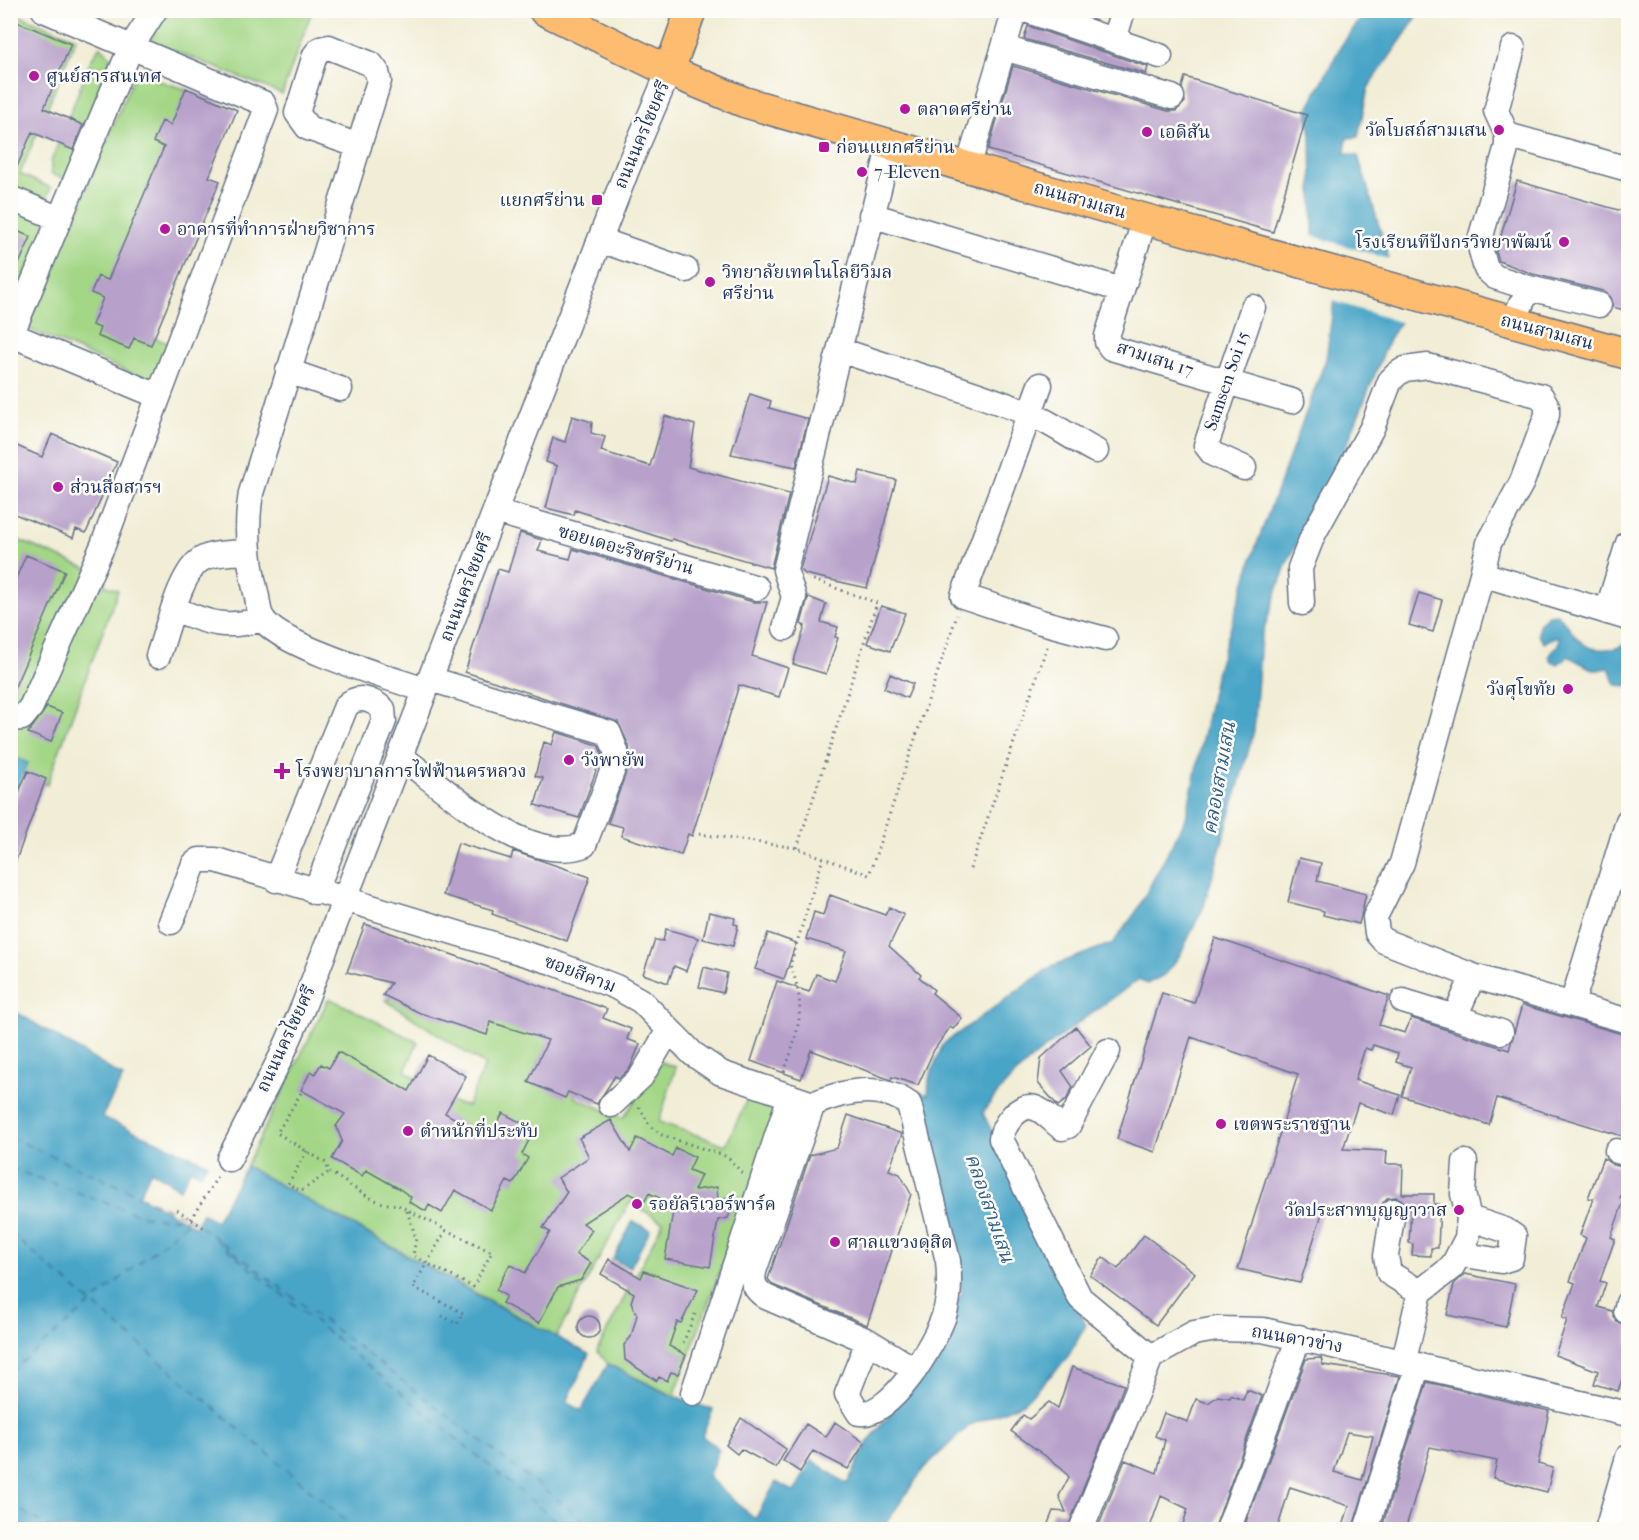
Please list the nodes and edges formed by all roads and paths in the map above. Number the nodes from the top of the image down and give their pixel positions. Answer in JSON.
{"nodes":[{"id":1,"x":44,"y":10,"type":"edge"},
{"id":2,"x":135,"y":10,"type":"edge"},
{"id":3,"x":155,"y":10,"type":"edge"},
{"id":4,"x":544,"y":10,"type":"edge"},
{"id":5,"x":691,"y":10,"type":"edge"},
{"id":6,"x":1015,"y":10,"type":"edge"},
{"id":7,"x":1025,"y":10,"type":"edge"},
{"id":8,"x":1123,"y":10,"type":"edge"},
{"id":9,"x":1114,"y":40,"type":"junction"},
{"id":10,"x":131,"y":47,"type":"junction"},
{"id":11,"x":1004,"y":48,"type":"junction"},
{"id":12,"x":1513,"y":48,"type":"dead end"},
{"id":13,"x":1160,"y":56,"type":"dead end"},
{"id":14,"x":669,"y":70,"type":"junction"},
{"id":15,"x":1172,"y":97,"type":"dead end"},
{"id":16,"x":1507,"y":135,"type":"junction"},
{"id":17,"x":890,"y":144,"type":"junction"},
{"id":18,"x":359,"y":146,"type":"dead end"},
{"id":19,"x":968,"y":167,"type":"junction"},
{"id":20,"x":1629,"y":169,"type":"edge"},
{"id":21,"x":10,"y":198,"type":"edge"},
{"id":22,"x":871,"y":215,"type":"junction"},
{"id":23,"x":60,"y":219,"type":"junction"},
{"id":24,"x":1145,"y":219,"type":"junction"},
{"id":25,"x":600,"y":240,"type":"junction"},
{"id":26,"x":686,"y":270,"type":"dead end"},
{"id":27,"x":1529,"y":288,"type":"junction"},
{"id":28,"x":1122,"y":291,"type":"junction"},
{"id":29,"x":1599,"y":305,"type":"dead end"},
{"id":30,"x":1253,"y":307,"type":"dead end"},
{"id":31,"x":1512,"y":323,"type":"junction"},
{"id":32,"x":11,"y":337,"type":"edge"},
{"id":33,"x":840,"y":351,"type":"junction"},
{"id":34,"x":1629,"y":354,"type":"edge"},
{"id":35,"x":288,"y":370,"type":"junction"},
{"id":36,"x":1226,"y":382,"type":"junction"},
{"id":37,"x":1040,"y":385,"type":"dead end"},
{"id":38,"x":340,"y":389,"type":"dead end"},
{"id":39,"x":158,"y":396,"type":"junction"},
{"id":40,"x":1293,"y":401,"type":"dead end"},
{"id":41,"x":1031,"y":415,"type":"junction"},
{"id":42,"x":1096,"y":451,"type":"dead end"},
{"id":43,"x":1244,"y":468,"type":"dead end"},
{"id":44,"x":495,"y":511,"type":"junction"},
{"id":45,"x":1629,"y":543,"type":"edge"},
{"id":46,"x":248,"y":552,"type":"junction"},
{"id":47,"x":785,"y":570,"type":"junction"},
{"id":48,"x":1482,"y":574,"type":"junction"},
{"id":49,"x":756,"y":588,"type":"dead end"},
{"id":50,"x":963,"y":597,"type":"junction"},
{"id":51,"x":1302,"y":603,"type":"dead end"},
{"id":52,"x":175,"y":609,"type":"junction"},
{"id":53,"x":1618,"y":615,"type":"edge"},
{"id":54,"x":263,"y":620,"type":"junction"},
{"id":55,"x":1053,"y":625,"type":"junction"},
{"id":56,"x":785,"y":628,"type":"dead end"},
{"id":57,"x":1105,"y":639,"type":"dead end"},
{"id":58,"x":158,"y":656,"type":"dead end"},
{"id":59,"x":428,"y":684,"type":"junction"},
{"id":60,"x":10,"y":719,"type":"edge"},
{"id":61,"x":400,"y":756,"type":"junction"},
{"id":62,"x":1629,"y":821,"type":"edge"},
{"id":63,"x":699,"y":834,"type":"dead end"},
{"id":64,"x":797,"y":848,"type":"junction"},
{"id":65,"x":823,"y":858,"type":"junction"},
{"id":66,"x":970,"y":869,"type":"dead end"},
{"id":67,"x":276,"y":880,"type":"junction"},
{"id":68,"x":315,"y":892,"type":"junction"},
{"id":69,"x":345,"y":899,"type":"junction"},
{"id":70,"x":171,"y":922,"type":"dead end"},
{"id":71,"x":1473,"y":976,"type":"junction"},
{"id":72,"x":1403,"y":1000,"type":"dead end"},
{"id":73,"x":1572,"y":1004,"type":"junction"},
{"id":74,"x":1455,"y":1017,"type":"junction"},
{"id":75,"x":1629,"y":1021,"type":"edge"},
{"id":76,"x":669,"y":1030,"type":"junction"},
{"id":77,"x":1501,"y":1032,"type":"dead end"},
{"id":78,"x":1108,"y":1051,"type":"dead end"},
{"id":79,"x":301,"y":1094,"type":"dead end"},
{"id":80,"x":783,"y":1094,"type":"junction"},
{"id":81,"x":620,"y":1097,"type":"joint"},
{"id":82,"x":813,"y":1104,"type":"junction"},
{"id":83,"x":307,"y":1152,"type":"junction"},
{"id":84,"x":229,"y":1159,"type":"joint"},
{"id":85,"x":1465,"y":1162,"type":"dead end"},
{"id":86,"x":329,"y":1172,"type":"junction"},
{"id":87,"x":742,"y":1182,"type":"dead end"},
{"id":88,"x":406,"y":1209,"type":"junction"},
{"id":89,"x":177,"y":1210,"type":"dead end"},
{"id":90,"x":1393,"y":1211,"type":"dead end"},
{"id":91,"x":1469,"y":1218,"type":"junction"},
{"id":92,"x":191,"y":1219,"type":"junction"},
{"id":93,"x":207,"y":1229,"type":"dead end"},
{"id":94,"x":446,"y":1230,"type":"junction"},
{"id":95,"x":1460,"y":1254,"type":"junction"},
{"id":96,"x":425,"y":1263,"type":"junction"},
{"id":97,"x":1420,"y":1292,"type":"junction"},
{"id":98,"x":696,"y":1312,"type":"dead end"},
{"id":99,"x":442,"y":1316,"type":"dead end"},
{"id":100,"x":1299,"y":1337,"type":"junction"},
{"id":101,"x":868,"y":1341,"type":"junction"},
{"id":102,"x":683,"y":1343,"type":"dead end"},
{"id":103,"x":1151,"y":1357,"type":"junction"},
{"id":104,"x":1411,"y":1363,"type":"junction"},
{"id":105,"x":915,"y":1370,"type":"junction"},
{"id":106,"x":693,"y":1393,"type":"dead end"},
{"id":107,"x":1629,"y":1414,"type":"edge"},
{"id":108,"x":1629,"y":1457,"type":"edge"},
{"id":109,"x":1082,"y":1530,"type":"edge"},
{"id":110,"x":1228,"y":1530,"type":"edge"},
{"id":111,"x":1366,"y":1530,"type":"edge"},
{"id":112,"x":1607,"y":1530,"type":"edge"}],
"edges":[{"from":1,"to":10,"type":"street"},
{"from":2,"to":10,"type":"street"},
{"from":3,"to":10,"type":"street"},
{"from":4,"to":14,"type":"main road","name":"ถนนสามเสน"},
{"from":5,"to":14,"type":"main road","name":"ถนนนครไชยศรี"},
{"from":6,"to":11,"type":"street"},
{"from":7,"to":9,"type":"street"},
{"from":8,"to":9,"type":"street"},
{"from":9,"to":13,"type":"street"},
{"from":10,"to":23,"type":"street"},
{"from":10,"to":39,"type":"street"},
{"from":11,"to":15,"type":"street"},
{"from":11,"to":19,"type":"street"},
{"from":12,"to":16,"type":"street"},
{"from":14,"to":17,"type":"main road","name":"ถนนสามเสน"},
{"from":14,"to":25,"type":"street","name":"ถนนนครไชยศรี"},
{"from":16,"to":20,"type":"street"},
{"from":16,"to":27,"type":"street"},
{"from":17,"to":19,"type":"main road","name":"ถนนสามเสน"},
{"from":17,"to":22,"type":"street"},
{"from":18,"to":35,"type":"street"},
{"from":19,"to":24,"type":"main road","name":"ถนนสามเสน"},
{"from":21,"to":23,"type":"street"},
{"from":22,"to":28,"type":"street"},
{"from":22,"to":33,"type":"street"},
{"from":23,"to":32,"type":"street"},
{"from":24,"to":28,"type":"street","name":"สามเสน 17"},
{"from":24,"to":31,"type":"main road","name":"ถนนสามเสน"},
{"from":25,"to":26,"type":"street"},
{"from":25,"to":44,"type":"street","name":"ถนนนครไชยศรี"},
{"from":27,"to":29,"type":"street"},
{"from":27,"to":31,"type":"street"},
{"from":28,"to":36,"type":"street","name":"สามเสน 17"},
{"from":30,"to":36,"type":"street","name":"Samsen Soi 15"},
{"from":31,"to":34,"type":"main road","name":"ถนนสามเสน"},
{"from":32,"to":39,"type":"street"},
{"from":33,"to":41,"type":"street"},
{"from":33,"to":47,"type":"street"},
{"from":35,"to":38,"type":"street"},
{"from":35,"to":46,"type":"street"},
{"from":36,"to":40,"type":"street","name":"สามเสน 17"},
{"from":36,"to":43,"type":"street","name":"Samsen Soi 15"},
{"from":37,"to":41,"type":"street"},
{"from":39,"to":60,"type":"street"},
{"from":41,"to":42,"type":"street"},
{"from":41,"to":50,"type":"street"},
{"from":44,"to":49,"type":"street","name":"ซอยเดอะริชศรีย่าน"},
{"from":44,"to":59,"type":"street","name":"ถนนนครไชยศรี"},
{"from":45,"to":53,"type":"street"},
{"from":46,"to":52,"type":"street"},
{"from":46,"to":54,"type":"street"},
{"from":47,"to":56,"type":"street"},
{"from":47,"to":64,"type":"path"},
{"from":48,"to":51,"type":"street"},
{"from":48,"to":53,"type":"street"},
{"from":48,"to":71,"type":"street"},
{"from":50,"to":55,"type":"street"},
{"from":50,"to":65,"type":"path"},
{"from":52,"to":54,"type":"street"},
{"from":52,"to":58,"type":"street"},
{"from":54,"to":59,"type":"street"},
{"from":55,"to":57,"type":"street"},
{"from":55,"to":66,"type":"path"},
{"from":59,"to":61,"type":"street","name":"ถนนนครไชยศรี"},
{"from":59,"to":61,"type":"street"},
{"from":61,"to":69,"type":"street","name":"ถนนนครไชยศรี"},
{"from":62,"to":73,"type":"street"},
{"from":63,"to":64,"type":"path"},
{"from":64,"to":65,"type":"path"},
{"from":65,"to":80,"type":"path"},
{"from":67,"to":68,"type":"street","name":"ซอยสีคาม"},
{"from":67,"to":68,"type":"street"},
{"from":67,"to":70,"type":"street","name":"ซอยสีคาม"},
{"from":68,"to":69,"type":"street","name":"ซอยสีคาม"},
{"from":69,"to":76,"type":"street","name":"ซอยสีคาม"},
{"from":69,"to":84,"type":"street","name":"ถนนนครไชยศรี"},
{"from":71,"to":73,"type":"street"},
{"from":71,"to":74,"type":"street"},
{"from":72,"to":74,"type":"street"},
{"from":73,"to":75,"type":"street"},
{"from":74,"to":77,"type":"street"},
{"from":76,"to":80,"type":"street","name":"ซอยสีคาม"},
{"from":76,"to":81,"type":"street"},
{"from":78,"to":103,"type":"street"},
{"from":79,"to":83,"type":"path"},
{"from":80,"to":82,"type":"street","name":"ซอยสีคาม"},
{"from":80,"to":106,"type":"street"},
{"from":81,"to":87,"type":"path"},
{"from":82,"to":101,"type":"street"},
{"from":82,"to":105,"type":"street"},
{"from":83,"to":86,"type":"path"},
{"from":83,"to":86,"type":"path"},
{"from":84,"to":92,"type":"path"},
{"from":85,"to":91,"type":"street"},
{"from":86,"to":88,"type":"path"},
{"from":88,"to":94,"type":"path"},
{"from":88,"to":96,"type":"path"},
{"from":89,"to":92,"type":"path"},
{"from":90,"to":97,"type":"street"},
{"from":91,"to":95,"type":"street"},
{"from":91,"to":95,"type":"street"},
{"from":92,"to":93,"type":"path"},
{"from":94,"to":96,"type":"path"},
{"from":94,"to":96,"type":"path"},
{"from":95,"to":97,"type":"street"},
{"from":96,"to":99,"type":"path"},
{"from":97,"to":104,"type":"street"},
{"from":98,"to":102,"type":"path"},
{"from":100,"to":103,"type":"street","name":"ถนนดาวข่าง"},
{"from":100,"to":104,"type":"street","name":"ถนนดาวข่าง"},
{"from":100,"to":110,"type":"street"},
{"from":101,"to":105,"type":"street"},
{"from":101,"to":105,"type":"street"},
{"from":103,"to":109,"type":"street"},
{"from":104,"to":107,"type":"street","name":"ถนนดาวข่าง"},
{"from":104,"to":111,"type":"street"},
{"from":108,"to":112,"type":"street"}]}
